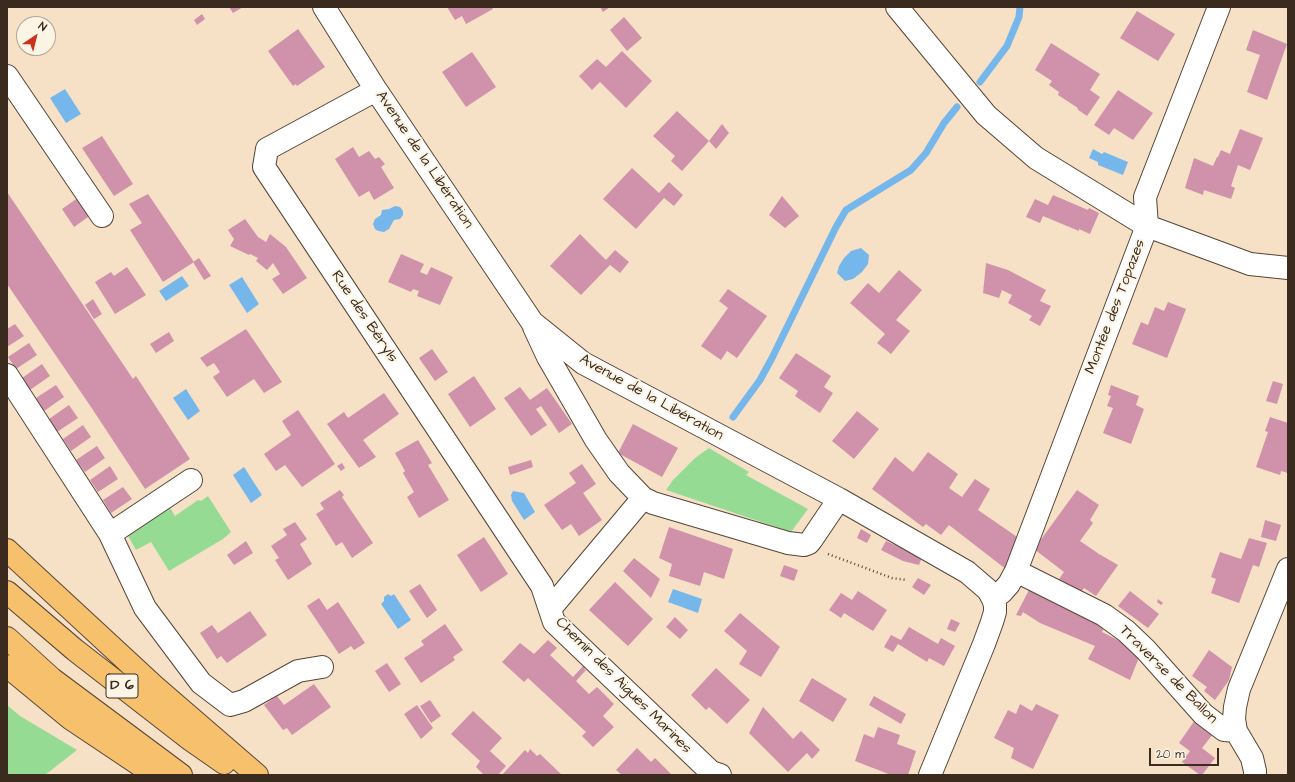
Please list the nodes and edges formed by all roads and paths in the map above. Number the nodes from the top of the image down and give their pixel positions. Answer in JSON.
{"nodes":[{"id":1,"x":324,"y":7,"type":"edge"},
{"id":2,"x":897,"y":7,"type":"edge"},
{"id":3,"x":1219,"y":7,"type":"edge"},
{"id":4,"x":7,"y":76,"type":"edge"},
{"id":5,"x":376,"y":90,"type":"junction"},
{"id":6,"x":102,"y":216,"type":"dead end"},
{"id":7,"x":1147,"y":226,"type":"junction"},
{"id":8,"x":1288,"y":268,"type":"edge"},
{"id":9,"x":532,"y":322,"type":"junction"},
{"id":10,"x":7,"y":375,"type":"edge"},
{"id":11,"x":190,"y":480,"type":"dead end"},
{"id":12,"x":643,"y":498,"type":"junction"},
{"id":13,"x":839,"y":499,"type":"junction"},
{"id":14,"x":110,"y":534,"type":"junction"},
{"id":15,"x":804,"y":545,"type":"junction"},
{"id":16,"x":7,"y":550,"type":"edge"},
{"id":17,"x":1288,"y":569,"type":"edge"},
{"id":18,"x":1016,"y":571,"type":"junction"},
{"id":19,"x":907,"y":580,"type":"dead end"},
{"id":20,"x":542,"y":586,"type":"joint"},
{"id":21,"x":7,"y":592,"type":"edge"},
{"id":22,"x":993,"y":599,"type":"junction"},
{"id":23,"x":550,"y":609,"type":"junction"},
{"id":24,"x":7,"y":638,"type":"edge"},
{"id":25,"x":7,"y":666,"type":"edge"},
{"id":26,"x":322,"y":668,"type":"dead end"},
{"id":27,"x":1236,"y":731,"type":"junction"},
{"id":28,"x":155,"y":775,"type":"edge"},
{"id":29,"x":181,"y":775,"type":"edge"},
{"id":30,"x":242,"y":775,"type":"edge"},
{"id":31,"x":256,"y":775,"type":"edge"},
{"id":32,"x":720,"y":775,"type":"edge"},
{"id":33,"x":930,"y":775,"type":"edge"},
{"id":34,"x":1255,"y":775,"type":"edge"}],
"edges":[{"from":1,"to":5,"type":"street","name":"Avenue de la Libération"},
{"from":2,"to":7,"type":"street"},
{"from":3,"to":7,"type":"street","name":"Montée des Topazes"},
{"from":4,"to":6,"type":"street"},
{"from":5,"to":9,"type":"street","name":"Avenue de la Libération"},
{"from":5,"to":20,"type":"street","name":"Rue des Béryls"},
{"from":7,"to":8,"type":"street"},
{"from":7,"to":18,"type":"street","name":"Montée des Topazes"},
{"from":9,"to":12,"type":"street"},
{"from":9,"to":13,"type":"street","name":"Avenue de la Libération"},
{"from":10,"to":14,"type":"street"},
{"from":11,"to":14,"type":"street"},
{"from":12,"to":15,"type":"street"},
{"from":12,"to":23,"type":"street"},
{"from":13,"to":15,"type":"street"},
{"from":13,"to":22,"type":"street","name":"Avenue de la Libération"},
{"from":14,"to":26,"type":"street"},
{"from":15,"to":19,"type":"path"},
{"from":16,"to":31,"type":"highway"},
{"from":17,"to":27,"type":"street"},
{"from":18,"to":22,"type":"street","name":"Montée des Topazes"},
{"from":18,"to":27,"type":"street","name":"Traverse de Ballon"},
{"from":20,"to":23,"type":"street","name":"Chemin des Aigues Marines"},
{"from":21,"to":30,"type":"highway","number":"D 6"},
{"from":22,"to":33,"type":"street"},
{"from":23,"to":32,"type":"street","name":"Chemin des Aigues Marines"},
{"from":24,"to":29,"type":"highway","number":"D 6"},
{"from":25,"to":28,"type":"highway"},
{"from":27,"to":34,"type":"street"}]}
